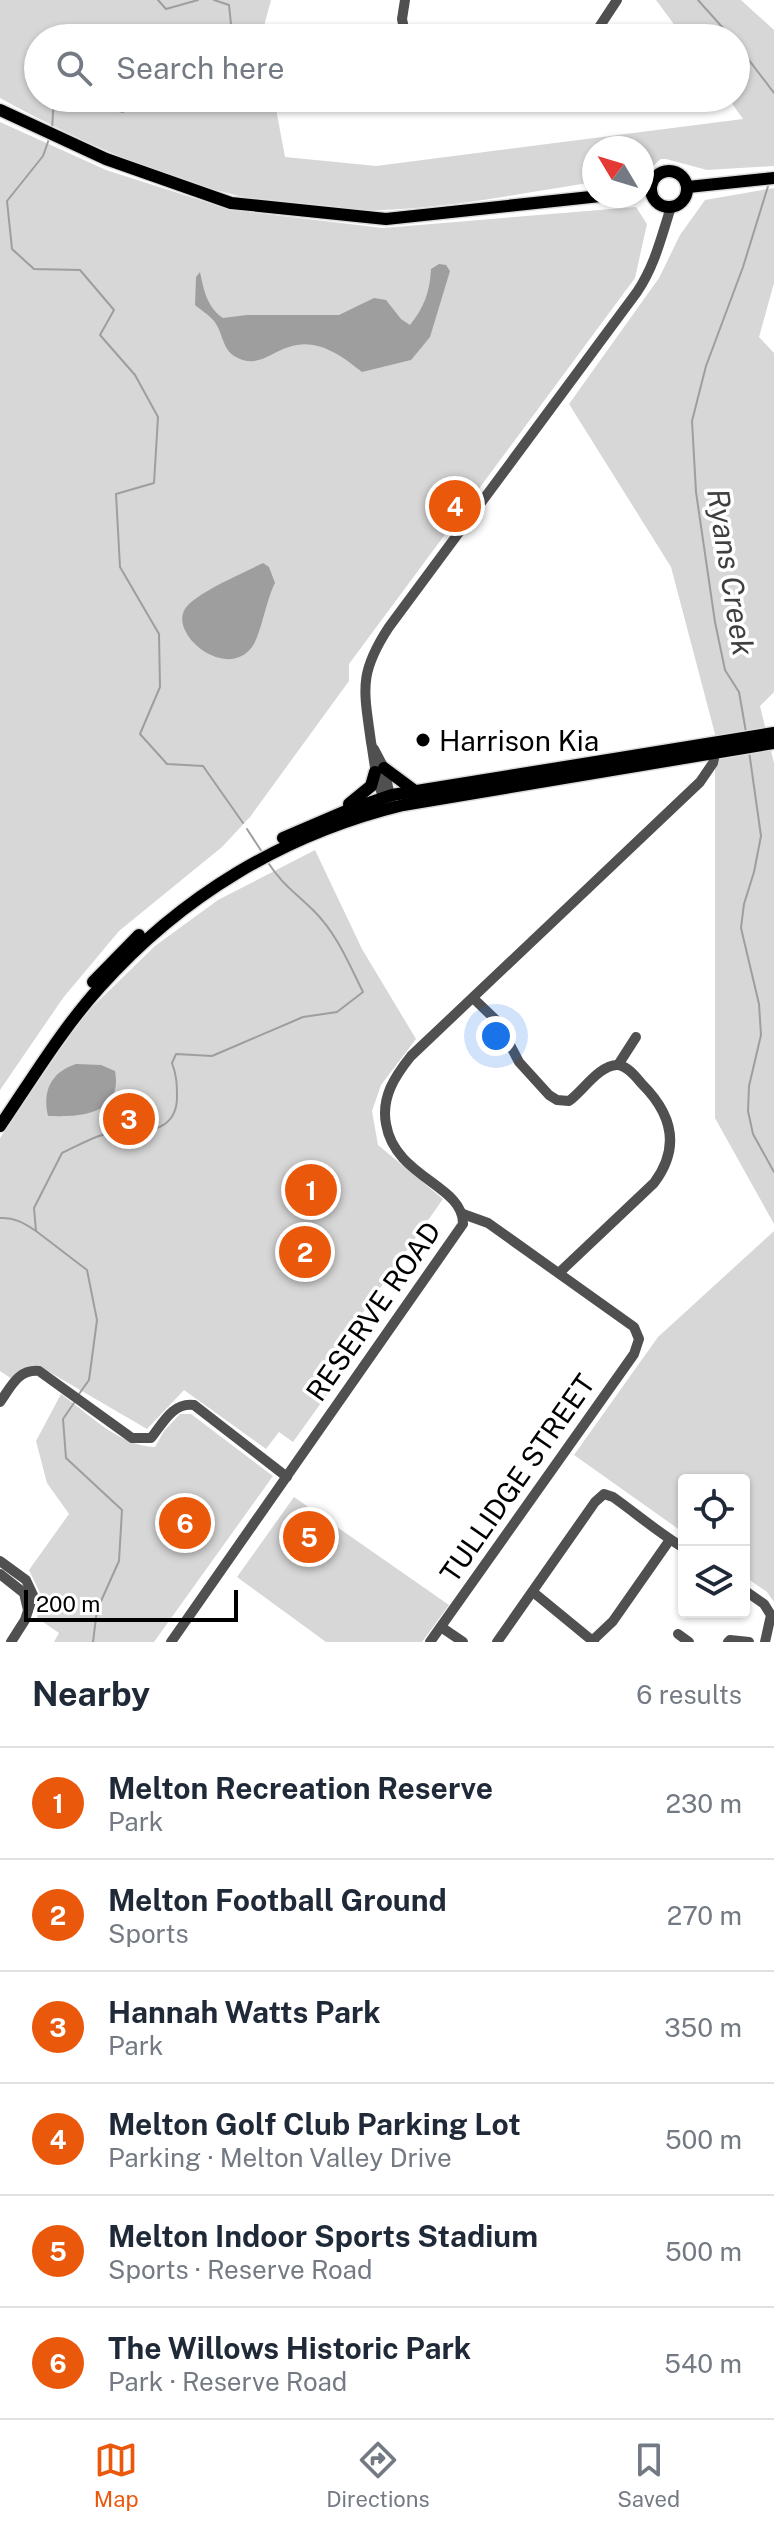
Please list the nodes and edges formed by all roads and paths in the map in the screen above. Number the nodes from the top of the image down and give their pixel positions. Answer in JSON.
{"nodes":[{"id":1,"x":405,"y":0,"type":"edge"},
{"id":2,"x":617,"y":0,"type":"edge"},
{"id":3,"x":403,"y":24,"type":"edge"},
{"id":4,"x":601,"y":24,"type":"edge"},
{"id":5,"x":0,"y":110,"type":"edge"},
{"id":6,"x":770,"y":178,"type":"edge"},
{"id":7,"x":654,"y":179,"type":"edge"},
{"id":8,"x":688,"y":187,"type":"junction"},
{"id":9,"x":582,"y":198,"type":"edge"},
{"id":10,"x":654,"y":200,"type":"edge"},
{"id":11,"x":671,"y":207,"type":"junction"},
{"id":12,"x":774,"y":733,"type":"edge"},
{"id":13,"x":746,"y":743,"type":"junction"},
{"id":14,"x":774,"y":743,"type":"edge"},
{"id":15,"x":710,"y":750,"type":"junction"},
{"id":16,"x":380,"y":770,"type":"junction"},
{"id":17,"x":415,"y":791,"type":"junction"},
{"id":18,"x":389,"y":800,"type":"junction"},
{"id":19,"x":311,"y":825,"type":"junction"},
{"id":20,"x":267,"y":850,"type":"junction"},
{"id":21,"x":250,"y":859,"type":"junction"},
{"id":22,"x":473,"y":998,"type":"junction"},
{"id":23,"x":636,"y":1037,"type":"dead end"},
{"id":24,"x":618,"y":1065,"type":"junction"},
{"id":25,"x":0,"y":1111,"type":"edge"},
{"id":26,"x":0,"y":1126,"type":"edge"},
{"id":27,"x":463,"y":1214,"type":"junction"},
{"id":28,"x":560,"y":1272,"type":"junction"},
{"id":29,"x":0,"y":1402,"type":"edge"},
{"id":30,"x":287,"y":1477,"type":"junction"},
{"id":31,"x":669,"y":1541,"type":"junction"},
{"id":32,"x":680,"y":1546,"type":"edge"},
{"id":33,"x":0,"y":1561,"type":"edge"},
{"id":34,"x":0,"y":1574,"type":"edge"},
{"id":35,"x":533,"y":1592,"type":"junction"},
{"id":36,"x":750,"y":1594,"type":"edge"},
{"id":37,"x":29,"y":1612,"type":"junction"},
{"id":38,"x":441,"y":1627,"type":"junction"},
{"id":39,"x":678,"y":1634,"type":"dead end"},
{"id":40,"x":177,"y":1640,"type":"edge"},
{"id":41,"x":594,"y":1641,"type":"edge"},
{"id":42,"x":11,"y":1642,"type":"edge"},
{"id":43,"x":430,"y":1642,"type":"edge"},
{"id":44,"x":463,"y":1642,"type":"edge"},
{"id":45,"x":497,"y":1642,"type":"edge"},
{"id":46,"x":689,"y":1642,"type":"edge"},
{"id":47,"x":728,"y":1642,"type":"edge"},
{"id":48,"x":749,"y":1642,"type":"edge"},
{"id":49,"x":765,"y":1642,"type":"edge"}],
"edges":[{"from":1,"to":3,"type":"street"},
{"from":2,"to":4,"type":"street"},
{"from":5,"to":9,"type":"main road"},
{"from":6,"to":8,"type":"main road"},
{"from":7,"to":8,"type":"main road"},
{"from":8,"to":11,"type":"main road"},
{"from":10,"to":11,"type":"main road"},
{"from":11,"to":16,"type":"street"},
{"from":12,"to":13,"type":"main road"},
{"from":13,"to":14,"type":"main road"},
{"from":13,"to":15,"type":"main road"},
{"from":15,"to":17,"type":"main road"},
{"from":15,"to":18,"type":"main road"},
{"from":15,"to":22,"type":"street","name":"RESERVE ROAD"},
{"from":16,"to":17,"type":"main road"},
{"from":16,"to":18,"type":"street"},
{"from":16,"to":19,"type":"main road"},
{"from":17,"to":18,"type":"main road"},
{"from":18,"to":19,"type":"main road"},
{"from":18,"to":20,"type":"main road"},
{"from":19,"to":20,"type":"main road"},
{"from":20,"to":21,"type":"main road"},
{"from":21,"to":25,"type":"main road"},
{"from":21,"to":26,"type":"main road"},
{"from":22,"to":24,"type":"street"},
{"from":22,"to":27,"type":"street","name":"RESERVE ROAD"},
{"from":23,"to":24,"type":"street"},
{"from":24,"to":28,"type":"street"},
{"from":27,"to":28,"type":"street"},
{"from":27,"to":30,"type":"street","name":"RESERVE ROAD"},
{"from":28,"to":38,"type":"street","name":"TULLIDGE STREET"},
{"from":29,"to":30,"type":"street"},
{"from":30,"to":40,"type":"street","name":"RESERVE ROAD"},
{"from":31,"to":32,"type":"street"},
{"from":31,"to":35,"type":"street"},
{"from":31,"to":41,"type":"street"},
{"from":33,"to":37,"type":"street"},
{"from":34,"to":37,"type":"street"},
{"from":35,"to":41,"type":"street"},
{"from":35,"to":45,"type":"street"},
{"from":36,"to":49,"type":"street"},
{"from":37,"to":42,"type":"street"},
{"from":38,"to":43,"type":"street","name":"TULLIDGE STREET"},
{"from":38,"to":44,"type":"street"},
{"from":39,"to":46,"type":"street"},
{"from":47,"to":48,"type":"street"}]}
